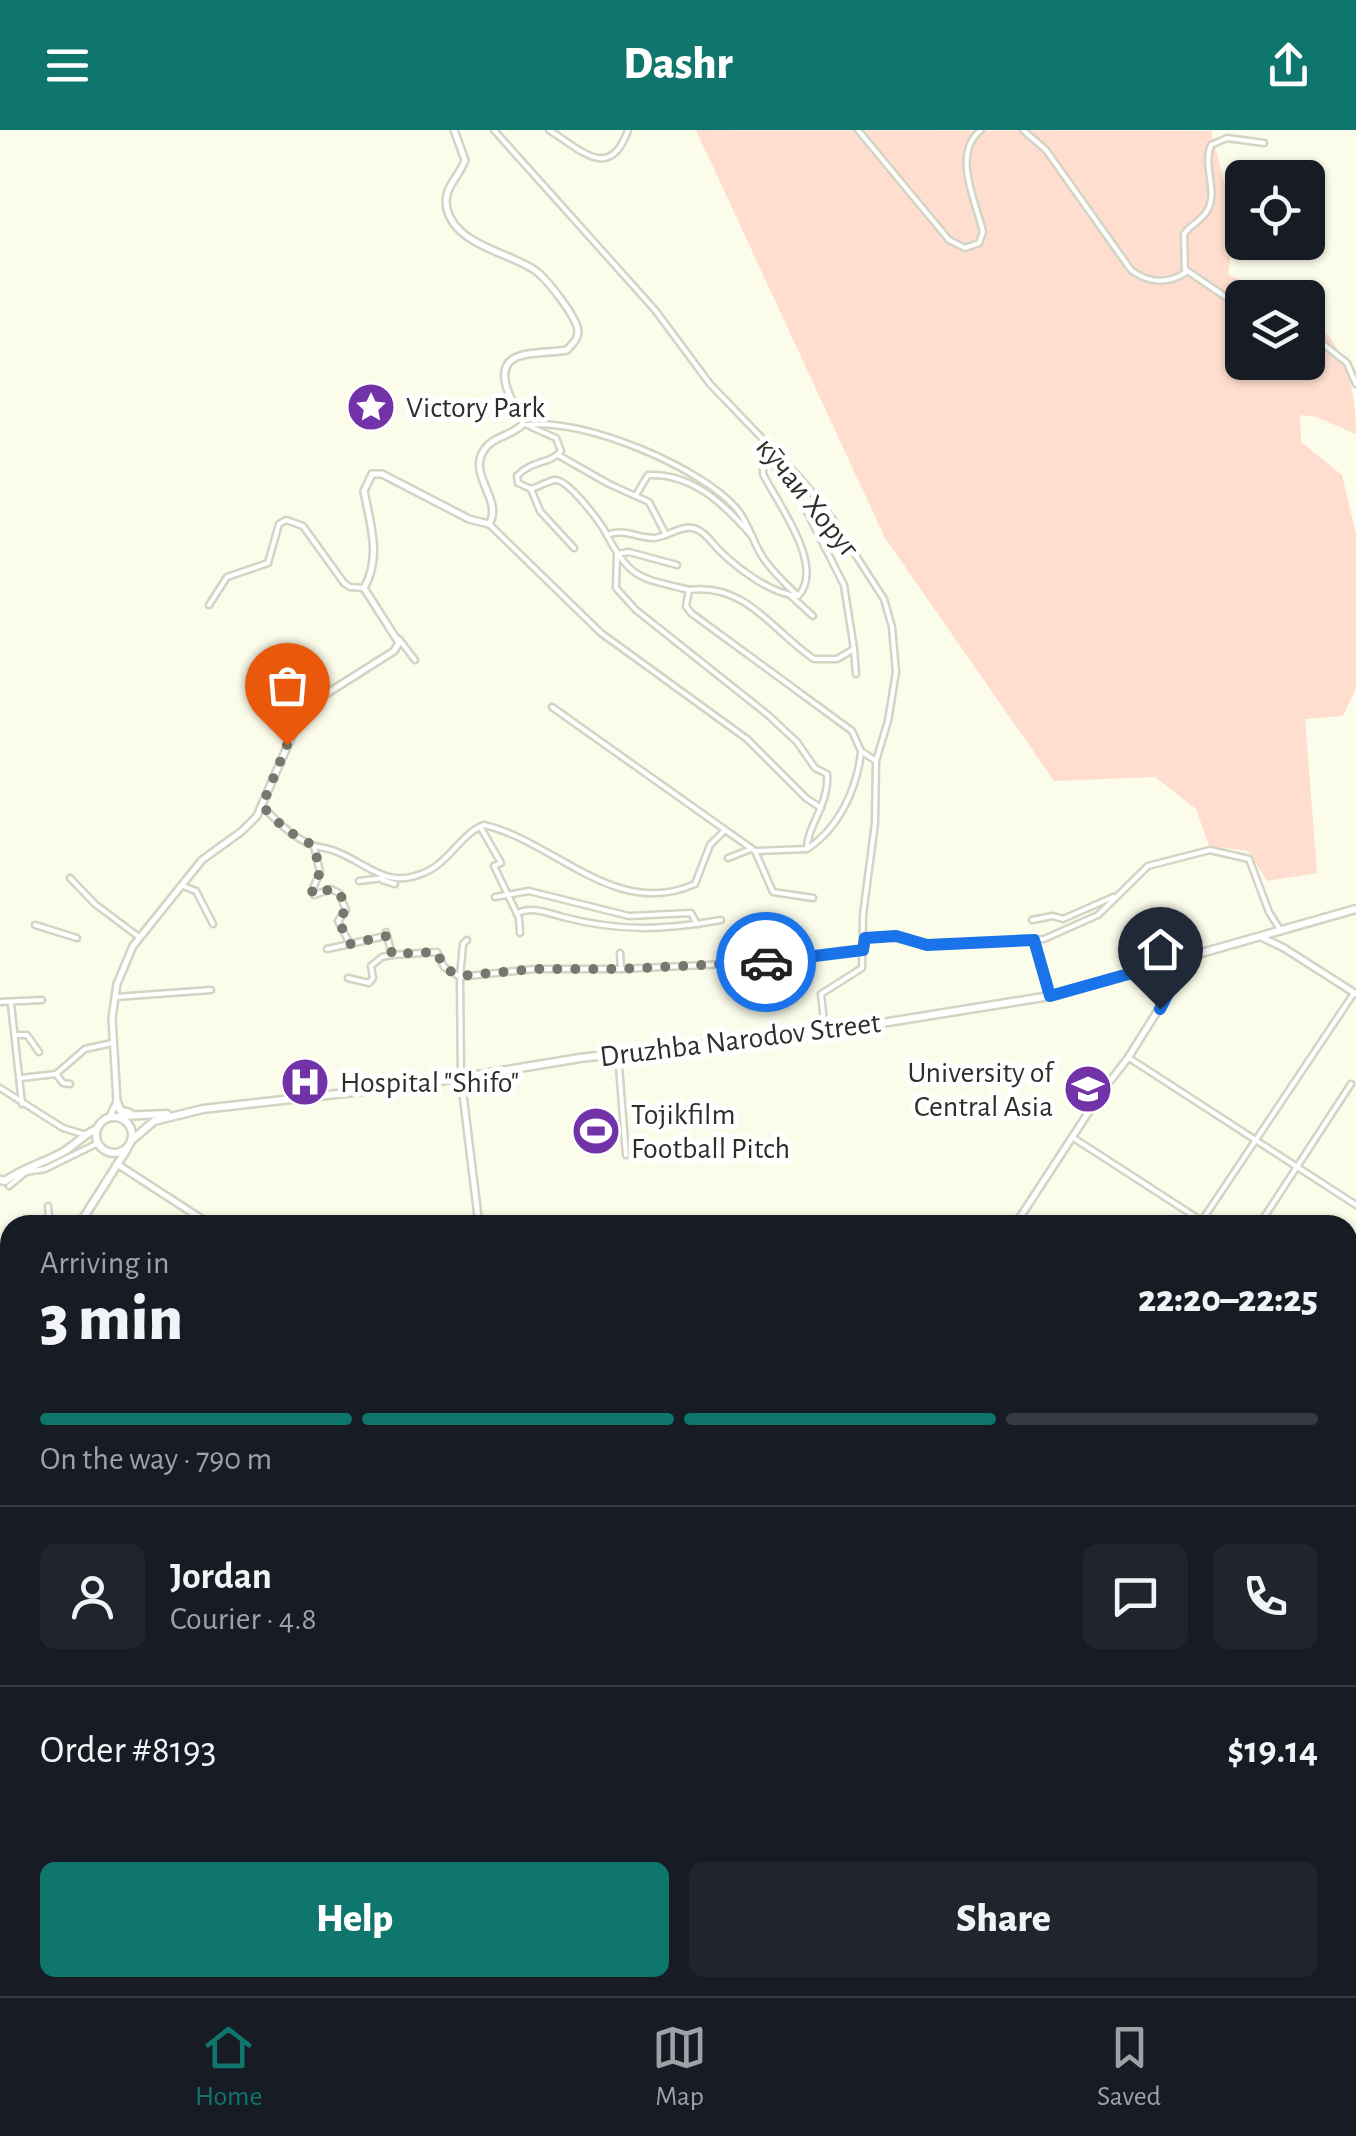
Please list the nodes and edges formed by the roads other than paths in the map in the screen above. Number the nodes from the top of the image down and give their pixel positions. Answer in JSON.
{"nodes":[{"id":1,"x":454,"y":130,"type":"edge"},
{"id":2,"x":494,"y":130,"type":"edge"},
{"id":3,"x":549,"y":130,"type":"edge"},
{"id":4,"x":628,"y":130,"type":"edge"},
{"id":5,"x":858,"y":130,"type":"edge"},
{"id":6,"x":981,"y":130,"type":"edge"},
{"id":7,"x":1023,"y":130,"type":"edge"},
{"id":8,"x":1264,"y":142,"type":"dead end"},
{"id":9,"x":1186,"y":270,"type":"junction"},
{"id":10,"x":1225,"y":296,"type":"edge"},
{"id":11,"x":1325,"y":346,"type":"edge"},
{"id":12,"x":1356,"y":384,"type":"edge"},
{"id":13,"x":525,"y":424,"type":"junction"},
{"id":14,"x":776,"y":452,"type":"junction"},
{"id":15,"x":558,"y":456,"type":"junction"},
{"id":16,"x":770,"y":459,"type":"junction"},
{"id":17,"x":531,"y":488,"type":"junction"},
{"id":18,"x":636,"y":495,"type":"junction"},
{"id":19,"x":490,"y":524,"type":"junction"},
{"id":20,"x":607,"y":535,"type":"junction"},
{"id":21,"x":666,"y":535,"type":"junction"},
{"id":22,"x":755,"y":539,"type":"junction"},
{"id":23,"x":574,"y":548,"type":"dead end"},
{"id":24,"x":616,"y":554,"type":"junction"},
{"id":25,"x":677,"y":564,"type":"dead end"},
{"id":26,"x":364,"y":588,"type":"junction"},
{"id":27,"x":689,"y":590,"type":"junction"},
{"id":28,"x":795,"y":596,"type":"junction"},
{"id":29,"x":209,"y":606,"type":"dead end"},
{"id":30,"x":813,"y":616,"type":"dead end"},
{"id":31,"x":399,"y":640,"type":"junction"},
{"id":32,"x":854,"y":649,"type":"junction"},
{"id":33,"x":415,"y":660,"type":"dead end"},
{"id":34,"x":856,"y":674,"type":"dead end"},
{"id":35,"x":552,"y":707,"type":"dead end"},
{"id":36,"x":861,"y":751,"type":"junction"},
{"id":37,"x":876,"y":761,"type":"junction"},
{"id":38,"x":262,"y":806,"type":"junction"},
{"id":39,"x":821,"y":808,"type":"junction"},
{"id":40,"x":480,"y":826,"type":"junction"},
{"id":41,"x":724,"y":832,"type":"junction"},
{"id":42,"x":314,"y":846,"type":"junction"},
{"id":43,"x":807,"y":849,"type":"junction"},
{"id":44,"x":753,"y":850,"type":"junction"},
{"id":45,"x":728,"y":858,"type":"dead end"},
{"id":46,"x":70,"y":878,"type":"dead end"},
{"id":47,"x":383,"y":879,"type":"junction"},
{"id":48,"x":360,"y":881,"type":"dead end"},
{"id":49,"x":395,"y":884,"type":"dead end"},
{"id":50,"x":181,"y":886,"type":"junction"},
{"id":51,"x":505,"y":895,"type":"junction"},
{"id":52,"x":1117,"y":895,"type":"junction"},
{"id":53,"x":495,"y":898,"type":"dead end"},
{"id":54,"x":814,"y":898,"type":"dead end"},
{"id":55,"x":1356,"y":909,"type":"edge"},
{"id":56,"x":517,"y":913,"type":"junction"},
{"id":57,"x":721,"y":920,"type":"dead end"},
{"id":58,"x":1032,"y":920,"type":"dead end"},
{"id":59,"x":213,"y":924,"type":"dead end"},
{"id":60,"x":696,"y":924,"type":"junction"},
{"id":61,"x":34,"y":925,"type":"dead end"},
{"id":62,"x":1280,"y":931,"type":"junction"},
{"id":63,"x":520,"y":933,"type":"dead end"},
{"id":64,"x":1261,"y":937,"type":"junction"},
{"id":65,"x":77,"y":938,"type":"dead end"},
{"id":66,"x":139,"y":938,"type":"junction"},
{"id":67,"x":865,"y":938,"type":"junction"},
{"id":68,"x":466,"y":940,"type":"dead end"},
{"id":69,"x":1034,"y":940,"type":"junction"},
{"id":70,"x":350,"y":944,"type":"junction"},
{"id":71,"x":1284,"y":948,"type":"junction"},
{"id":72,"x":327,"y":949,"type":"dead end"},
{"id":73,"x":863,"y":950,"type":"junction"},
{"id":74,"x":392,"y":954,"type":"junction"},
{"id":75,"x":620,"y":954,"type":"dead end"},
{"id":76,"x":1192,"y":955,"type":"junction"},
{"id":77,"x":1173,"y":961,"type":"junction"},
{"id":78,"x":1157,"y":966,"type":"junction"},
{"id":79,"x":620,"y":969,"type":"junction"},
{"id":80,"x":460,"y":976,"type":"junction"},
{"id":81,"x":348,"y":978,"type":"dead end"},
{"id":82,"x":1174,"y":982,"type":"junction"},
{"id":83,"x":211,"y":990,"type":"dead end"},
{"id":84,"x":1172,"y":992,"type":"junction"},
{"id":85,"x":1355,"y":993,"type":"edge"},
{"id":86,"x":1050,"y":996,"type":"junction"},
{"id":87,"x":115,"y":997,"type":"junction"},
{"id":88,"x":42,"y":1000,"type":"dead end"},
{"id":89,"x":0,"y":1002,"type":"edge"},
{"id":90,"x":10,"y":1004,"type":"junction"},
{"id":91,"x":825,"y":1032,"type":"junction"},
{"id":92,"x":15,"y":1035,"type":"junction"},
{"id":93,"x":112,"y":1043,"type":"junction"},
{"id":94,"x":39,"y":1052,"type":"dead end"},
{"id":95,"x":618,"y":1054,"type":"junction"},
{"id":96,"x":1128,"y":1058,"type":"junction"},
{"id":97,"x":56,"y":1074,"type":"junction"},
{"id":98,"x":21,"y":1078,"type":"junction"},
{"id":99,"x":460,"y":1078,"type":"junction"},
{"id":100,"x":70,"y":1084,"type":"dead end"},
{"id":101,"x":1352,"y":1084,"type":"dead end"},
{"id":102,"x":0,"y":1088,"type":"edge"},
{"id":103,"x":117,"y":1102,"type":"junction"},
{"id":104,"x":22,"y":1104,"type":"junction"},
{"id":105,"x":134,"y":1113,"type":"junction"},
{"id":106,"x":174,"y":1114,"type":"junction"},
{"id":107,"x":114,"y":1116,"type":"junction"},
{"id":108,"x":96,"y":1129,"type":"junction"},
{"id":109,"x":85,"y":1134,"type":"junction"},
{"id":110,"x":1072,"y":1137,"type":"junction"},
{"id":111,"x":1255,"y":1140,"type":"junction"},
{"id":112,"x":76,"y":1143,"type":"junction"},
{"id":113,"x":97,"y":1144,"type":"junction"},
{"id":114,"x":130,"y":1144,"type":"junction"},
{"id":115,"x":107,"y":1152,"type":"junction"},
{"id":116,"x":626,"y":1155,"type":"dead end"},
{"id":117,"x":117,"y":1164,"type":"junction"},
{"id":118,"x":1297,"y":1167,"type":"junction"},
{"id":119,"x":0,"y":1180,"type":"edge"},
{"id":120,"x":9,"y":1186,"type":"dead end"},
{"id":121,"x":1356,"y":1205,"type":"edge"},
{"id":122,"x":48,"y":1206,"type":"dead end"},
{"id":123,"x":48,"y":1215,"type":"edge"},
{"id":124,"x":85,"y":1215,"type":"edge"},
{"id":125,"x":196,"y":1215,"type":"edge"},
{"id":126,"x":478,"y":1215,"type":"edge"},
{"id":127,"x":1021,"y":1215,"type":"edge"},
{"id":128,"x":1188,"y":1215,"type":"edge"},
{"id":129,"x":1205,"y":1215,"type":"edge"},
{"id":130,"x":1266,"y":1215,"type":"edge"}],
"edges":[{"from":1,"to":13,"type":"street"},
{"from":2,"to":14,"type":"street","name":"кӯчаи Хоруг"},
{"from":3,"to":4,"type":"street"},
{"from":5,"to":6,"type":"street"},
{"from":7,"to":9,"type":"street"},
{"from":8,"to":9,"type":"street"},
{"from":9,"to":10,"type":"street"},
{"from":11,"to":12,"type":"street"},
{"from":13,"to":15,"type":"street"},
{"from":13,"to":19,"type":"street"},
{"from":13,"to":22,"type":"street"},
{"from":14,"to":16,"type":"street"},
{"from":14,"to":37,"type":"street","name":"кӯчаи Хоруг"},
{"from":15,"to":17,"type":"street"},
{"from":15,"to":18,"type":"street"},
{"from":16,"to":28,"type":"street"},
{"from":16,"to":32,"type":"street"},
{"from":17,"to":20,"type":"street"},
{"from":17,"to":23,"type":"street"},
{"from":18,"to":21,"type":"street"},
{"from":18,"to":22,"type":"street"},
{"from":19,"to":26,"type":"street"},
{"from":19,"to":39,"type":"street"},
{"from":20,"to":21,"type":"street"},
{"from":20,"to":24,"type":"street"},
{"from":21,"to":28,"type":"street"},
{"from":22,"to":28,"type":"street"},
{"from":24,"to":25,"type":"street"},
{"from":24,"to":27,"type":"street"},
{"from":24,"to":39,"type":"street"},
{"from":26,"to":29,"type":"street"},
{"from":26,"to":31,"type":"street"},
{"from":27,"to":32,"type":"street"},
{"from":27,"to":36,"type":"street"},
{"from":28,"to":30,"type":"street"},
{"from":31,"to":33,"type":"street"},
{"from":31,"to":38,"type":"street"},
{"from":32,"to":34,"type":"street"},
{"from":35,"to":41,"type":"street"},
{"from":36,"to":37,"type":"street"},
{"from":36,"to":43,"type":"street"},
{"from":37,"to":67,"type":"street","name":"кӯчаи Хоруг"},
{"from":38,"to":42,"type":"street"},
{"from":38,"to":50,"type":"street"},
{"from":39,"to":43,"type":"street"},
{"from":40,"to":41,"type":"street"},
{"from":40,"to":47,"type":"street"},
{"from":40,"to":51,"type":"street"},
{"from":41,"to":44,"type":"street"},
{"from":42,"to":47,"type":"street"},
{"from":42,"to":70,"type":"street"},
{"from":43,"to":44,"type":"street"},
{"from":44,"to":45,"type":"street"},
{"from":44,"to":54,"type":"street"},
{"from":46,"to":66,"type":"street"},
{"from":47,"to":48,"type":"street"},
{"from":47,"to":49,"type":"street"},
{"from":50,"to":59,"type":"street"},
{"from":50,"to":66,"type":"street"},
{"from":51,"to":53,"type":"street"},
{"from":51,"to":56,"type":"street"},
{"from":51,"to":60,"type":"street"},
{"from":52,"to":58,"type":"street"},
{"from":52,"to":62,"type":"street"},
{"from":52,"to":69,"type":"street"},
{"from":55,"to":62,"type":"main road","name":"Druzhba Narodov Street"},
{"from":56,"to":60,"type":"street"},
{"from":56,"to":63,"type":"street"},
{"from":57,"to":60,"type":"street"},
{"from":61,"to":65,"type":"street"},
{"from":62,"to":64,"type":"main road","name":"Druzhba Narodov Street"},
{"from":62,"to":71,"type":"street"},
{"from":64,"to":71,"type":"street"},
{"from":64,"to":76,"type":"main road","name":"Druzhba Narodov Street"},
{"from":66,"to":87,"type":"street"},
{"from":67,"to":69,"type":"street"},
{"from":67,"to":73,"type":"street","name":"кӯчаи Хоруг"},
{"from":68,"to":80,"type":"street"},
{"from":69,"to":86,"type":"street"},
{"from":70,"to":72,"type":"street"},
{"from":70,"to":74,"type":"street"},
{"from":71,"to":85,"type":"street"},
{"from":73,"to":79,"type":"street"},
{"from":73,"to":91,"type":"street","name":"кӯчаи Хоруг"},
{"from":74,"to":80,"type":"street"},
{"from":74,"to":81,"type":"street"},
{"from":75,"to":79,"type":"street"},
{"from":76,"to":77,"type":"main road","name":"Druzhba Narodov Street"},
{"from":76,"to":84,"type":"street"},
{"from":77,"to":78,"type":"main road","name":"Druzhba Narodov Street"},
{"from":77,"to":82,"type":"street"},
{"from":78,"to":82,"type":"main road"},
{"from":78,"to":86,"type":"main road","name":"Druzhba Narodov Street"},
{"from":79,"to":80,"type":"street"},
{"from":80,"to":99,"type":"street"},
{"from":82,"to":84,"type":"street"},
{"from":83,"to":87,"type":"street"},
{"from":84,"to":96,"type":"street"},
{"from":85,"to":111,"type":"street"},
{"from":86,"to":91,"type":"main road","name":"Druzhba Narodov Street"},
{"from":87,"to":93,"type":"street"},
{"from":88,"to":90,"type":"street"},
{"from":89,"to":90,"type":"street"},
{"from":90,"to":92,"type":"street"},
{"from":91,"to":95,"type":"main road","name":"Druzhba Narodov Street"},
{"from":92,"to":94,"type":"street"},
{"from":92,"to":98,"type":"street"},
{"from":93,"to":97,"type":"street"},
{"from":93,"to":103,"type":"street"},
{"from":95,"to":99,"type":"main road","name":"Druzhba Narodov Street"},
{"from":95,"to":116,"type":"street"},
{"from":96,"to":110,"type":"street"},
{"from":96,"to":111,"type":"street"},
{"from":97,"to":98,"type":"street"},
{"from":97,"to":100,"type":"street"},
{"from":98,"to":104,"type":"street"},
{"from":99,"to":106,"type":"main road","name":"Druzhba Narodov Street"},
{"from":99,"to":126,"type":"street"},
{"from":101,"to":118,"type":"street"},
{"from":102,"to":104,"type":"street"},
{"from":103,"to":105,"type":"main road"},
{"from":103,"to":107,"type":"street"},
{"from":104,"to":109,"type":"street"},
{"from":105,"to":106,"type":"main road","name":"Druzhba Narodov Street"},
{"from":105,"to":107,"type":"main road","name":"Druzhba Narodov Street"},
{"from":106,"to":114,"type":"main road"},
{"from":107,"to":108,"type":"main road"},
{"from":107,"to":114,"type":"main road"},
{"from":108,"to":109,"type":"main road"},
{"from":108,"to":113,"type":"main road"},
{"from":109,"to":112,"type":"main road"},
{"from":110,"to":127,"type":"street"},
{"from":110,"to":128,"type":"street"},
{"from":111,"to":118,"type":"street"},
{"from":111,"to":129,"type":"street"},
{"from":112,"to":113,"type":"main road"},
{"from":112,"to":119,"type":"main road"},
{"from":113,"to":115,"type":"main road"},
{"from":113,"to":120,"type":"street"},
{"from":114,"to":115,"type":"main road"},
{"from":114,"to":117,"type":"main road"},
{"from":115,"to":117,"type":"main road"},
{"from":117,"to":124,"type":"main road"},
{"from":117,"to":125,"type":"street"},
{"from":118,"to":121,"type":"street"},
{"from":118,"to":130,"type":"street"},
{"from":122,"to":123,"type":"street"}]}
